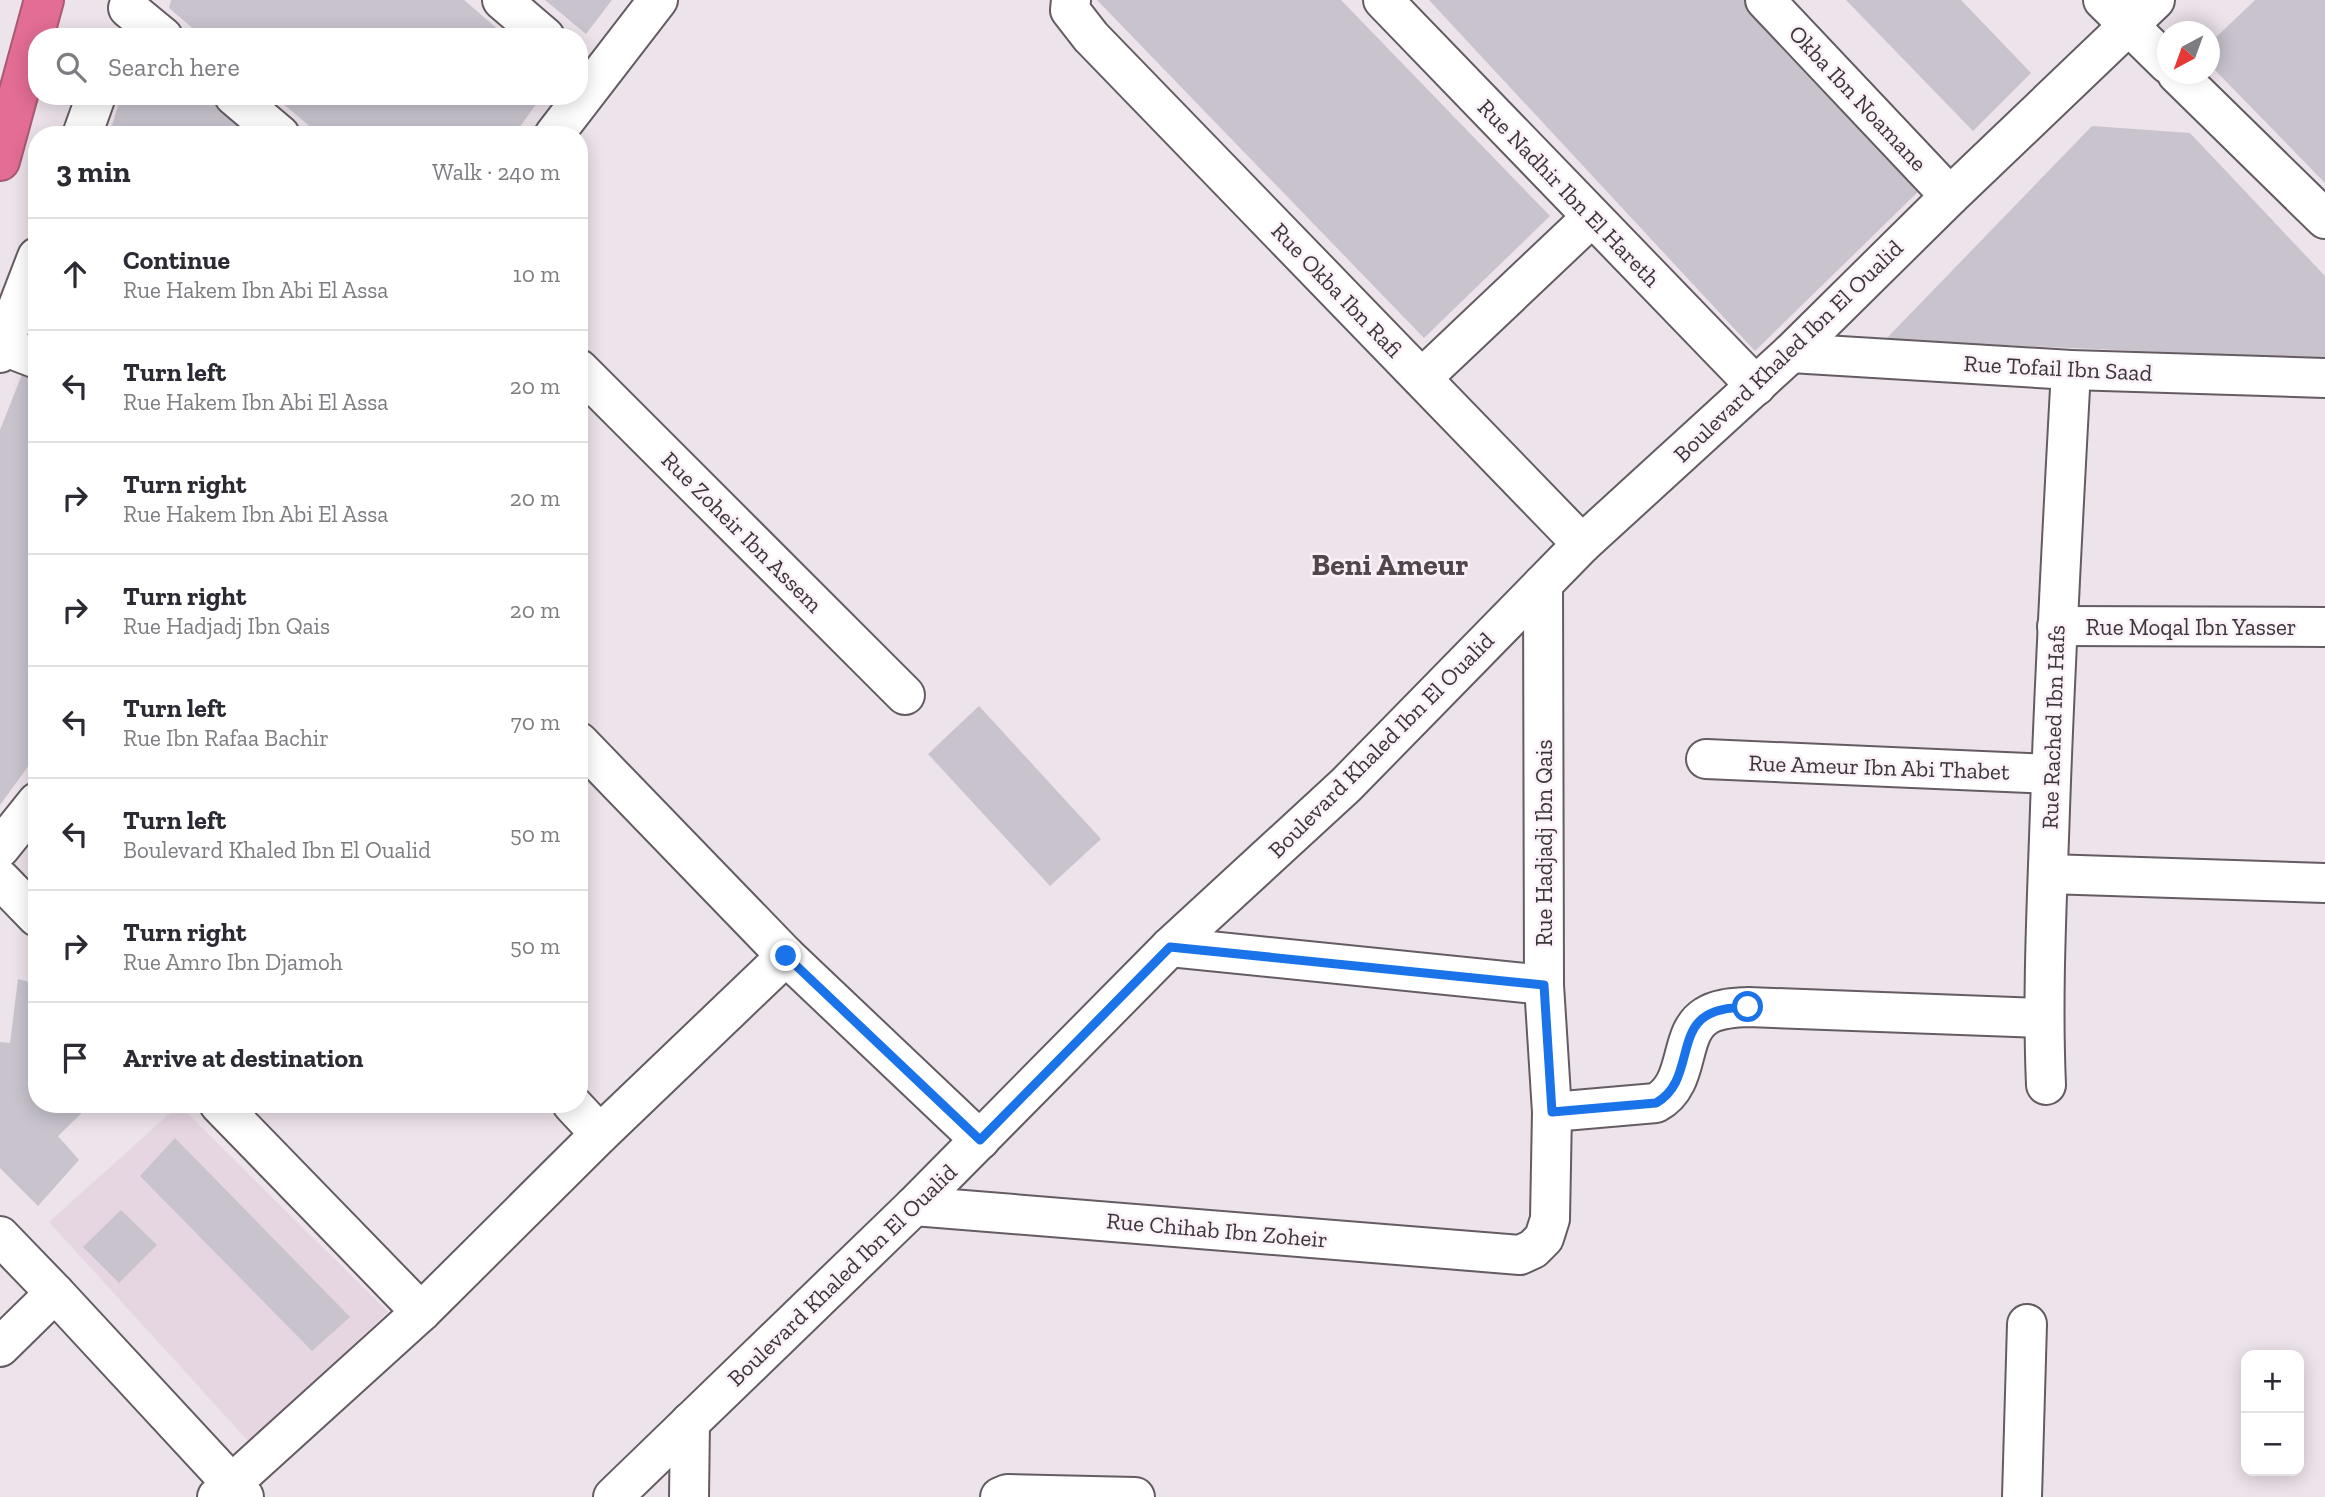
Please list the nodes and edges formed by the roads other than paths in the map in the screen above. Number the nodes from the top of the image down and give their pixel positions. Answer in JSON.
{"nodes":[{"id":1,"x":44,"y":0,"type":"edge"},
{"id":2,"x":502,"y":0,"type":"edge"},
{"id":3,"x":658,"y":0,"type":"edge"},
{"id":4,"x":1071,"y":0,"type":"edge"},
{"id":5,"x":1383,"y":0,"type":"edge"},
{"id":6,"x":1765,"y":0,"type":"edge"},
{"id":7,"x":2129,"y":8,"type":"edge"},
{"id":8,"x":125,"y":15,"type":"edge"},
{"id":9,"x":36,"y":28,"type":"edge"},
{"id":10,"x":147,"y":28,"type":"edge"},
{"id":11,"x":535,"y":28,"type":"edge"},
{"id":12,"x":2157,"y":48,"type":"edge"},
{"id":13,"x":28,"y":59,"type":"edge"},
{"id":14,"x":588,"y":72,"type":"edge"},
{"id":15,"x":2187,"y":84,"type":"edge"},
{"id":16,"x":93,"y":105,"type":"edge"},
{"id":17,"x":245,"y":105,"type":"edge"},
{"id":18,"x":570,"y":105,"type":"edge"},
{"id":19,"x":85,"y":126,"type":"edge"},
{"id":20,"x":269,"y":126,"type":"edge"},
{"id":21,"x":559,"y":126,"type":"edge"},
{"id":22,"x":0,"y":161,"type":"edge"},
{"id":23,"x":1950,"y":196,"type":"junction"},
{"id":24,"x":1592,"y":217,"type":"junction"},
{"id":25,"x":2325,"y":219,"type":"edge"},
{"id":26,"x":28,"y":293,"type":"edge"},
{"id":27,"x":13,"y":353,"type":"edge"},
{"id":28,"x":1791,"y":353,"type":"junction"},
{"id":29,"x":2071,"y":370,"type":"junction"},
{"id":30,"x":588,"y":378,"type":"edge"},
{"id":31,"x":1422,"y":378,"type":"junction"},
{"id":32,"x":2325,"y":378,"type":"edge"},
{"id":33,"x":1756,"y":386,"type":"junction"},
{"id":34,"x":1582,"y":544,"type":"junction"},
{"id":35,"x":1543,"y":584,"type":"junction"},
{"id":36,"x":2057,"y":626,"type":"junction"},
{"id":37,"x":2325,"y":627,"type":"edge"},
{"id":38,"x":905,"y":695,"type":"dead end"},
{"id":39,"x":588,"y":751,"type":"edge"},
{"id":40,"x":1706,"y":759,"type":"dead end"},
{"id":41,"x":2051,"y":774,"type":"junction"},
{"id":42,"x":28,"y":813,"type":"edge"},
{"id":43,"x":0,"y":848,"type":"edge"},
{"id":44,"x":2048,"y":874,"type":"junction"},
{"id":45,"x":0,"y":879,"type":"edge"},
{"id":46,"x":2325,"y":883,"type":"edge"},
{"id":47,"x":28,"y":908,"type":"edge"},
{"id":48,"x":1170,"y":947,"type":"junction"},
{"id":49,"x":786,"y":956,"type":"junction"},
{"id":50,"x":1544,"y":985,"type":"junction"},
{"id":51,"x":2043,"y":1018,"type":"junction"},
{"id":52,"x":2046,"y":1085,"type":"dead end"},
{"id":53,"x":1552,"y":1112,"type":"junction"},
{"id":54,"x":228,"y":1113,"type":"edge"},
{"id":55,"x":580,"y":1113,"type":"edge"},
{"id":56,"x":600,"y":1134,"type":"junction"},
{"id":57,"x":980,"y":1140,"type":"junction"},
{"id":58,"x":914,"y":1206,"type":"junction"},
{"id":59,"x":0,"y":1236,"type":"edge"},
{"id":60,"x":1520,"y":1255,"type":"joint"},
{"id":61,"x":55,"y":1293,"type":"junction"},
{"id":62,"x":421,"y":1312,"type":"junction"},
{"id":63,"x":2027,"y":1324,"type":"dead end"},
{"id":64,"x":0,"y":1346,"type":"edge"},
{"id":65,"x":690,"y":1422,"type":"junction"},
{"id":66,"x":230,"y":1492,"type":"edge"},
{"id":67,"x":613,"y":1497,"type":"edge"},
{"id":68,"x":689,"y":1497,"type":"edge"},
{"id":69,"x":1000,"y":1497,"type":"edge"},
{"id":70,"x":1135,"y":1497,"type":"edge"},
{"id":71,"x":2022,"y":1497,"type":"edge"}],
"edges":[{"from":1,"to":9,"type":"highway"},
{"from":2,"to":11,"type":"street"},
{"from":3,"to":14,"type":"street"},
{"from":4,"to":31,"type":"street","name":"Rue Okba Ibn Rafi"},
{"from":5,"to":24,"type":"street","name":"Rue Nadhir Ibn El Hareth"},
{"from":6,"to":23,"type":"street","name":"Okba Ibn Noamane"},
{"from":7,"to":12,"type":"street"},
{"from":7,"to":23,"type":"street","name":"Boulevard Khaled Ibn El Oualid"},
{"from":8,"to":10,"type":"street"},
{"from":13,"to":22,"type":"highway"},
{"from":15,"to":25,"type":"street"},
{"from":16,"to":19,"type":"street"},
{"from":17,"to":20,"type":"street"},
{"from":18,"to":21,"type":"street"},
{"from":23,"to":28,"type":"street","name":"Boulevard Khaled Ibn El Oualid"},
{"from":24,"to":31,"type":"street"},
{"from":24,"to":33,"type":"street","name":"Rue Nadhir Ibn El Hareth"},
{"from":26,"to":27,"type":"street"},
{"from":28,"to":29,"type":"street","name":"Rue Tofail Ibn Saad"},
{"from":28,"to":33,"type":"street","name":"Boulevard Khaled Ibn El Oualid"},
{"from":29,"to":32,"type":"street","name":"Rue Tofail Ibn Saad"},
{"from":29,"to":36,"type":"street","name":"Rue Rached Ibn Hafs"},
{"from":30,"to":38,"type":"street","name":"Rue Zoheir Ibn Assem"},
{"from":31,"to":34,"type":"street","name":"Rue Okba Ibn Rafi"},
{"from":33,"to":34,"type":"street","name":"Boulevard Khaled Ibn El Oualid"},
{"from":34,"to":35,"type":"street","name":"Boulevard Khaled Ibn El Oualid"},
{"from":35,"to":48,"type":"street","name":"Boulevard Khaled Ibn El Oualid"},
{"from":35,"to":50,"type":"street","name":"Rue Hadjadj Ibn Qais"},
{"from":36,"to":37,"type":"street","name":"Rue Moqal Ibn Yasser"},
{"from":36,"to":41,"type":"street","name":"Rue Rached Ibn Hafs"},
{"from":39,"to":49,"type":"street"},
{"from":40,"to":41,"type":"street","name":"Rue Ameur Ibn Abi Thabet"},
{"from":41,"to":44,"type":"street","name":"Rue Rached Ibn Hafs"},
{"from":42,"to":43,"type":"street"},
{"from":44,"to":46,"type":"street"},
{"from":44,"to":51,"type":"street","name":"Rue Rached Ibn Hafs"},
{"from":45,"to":47,"type":"street"},
{"from":48,"to":50,"type":"street"},
{"from":48,"to":57,"type":"street","name":"Boulevard Khaled Ibn El Oualid"},
{"from":49,"to":56,"type":"street"},
{"from":49,"to":57,"type":"street"},
{"from":50,"to":53,"type":"street","name":"Rue Hadjadj Ibn Qais"},
{"from":51,"to":52,"type":"street","name":"Rue Rached Ibn Hafs"},
{"from":51,"to":53,"type":"street"},
{"from":53,"to":60,"type":"street","name":"Rue Hadjadj Ibn Qais"},
{"from":54,"to":62,"type":"street"},
{"from":55,"to":56,"type":"street"},
{"from":56,"to":62,"type":"street"},
{"from":57,"to":58,"type":"street","name":"Boulevard Khaled Ibn El Oualid"},
{"from":58,"to":60,"type":"street","name":"Rue Chihab Ibn Zoheir"},
{"from":58,"to":65,"type":"street","name":"Boulevard Khaled Ibn El Oualid"},
{"from":59,"to":61,"type":"street"},
{"from":61,"to":64,"type":"street"},
{"from":61,"to":66,"type":"street"},
{"from":62,"to":66,"type":"street"},
{"from":63,"to":71,"type":"street"},
{"from":65,"to":67,"type":"street","name":"Boulevard Khaled Ibn El Oualid"},
{"from":65,"to":68,"type":"street"},
{"from":69,"to":70,"type":"street"}]}
